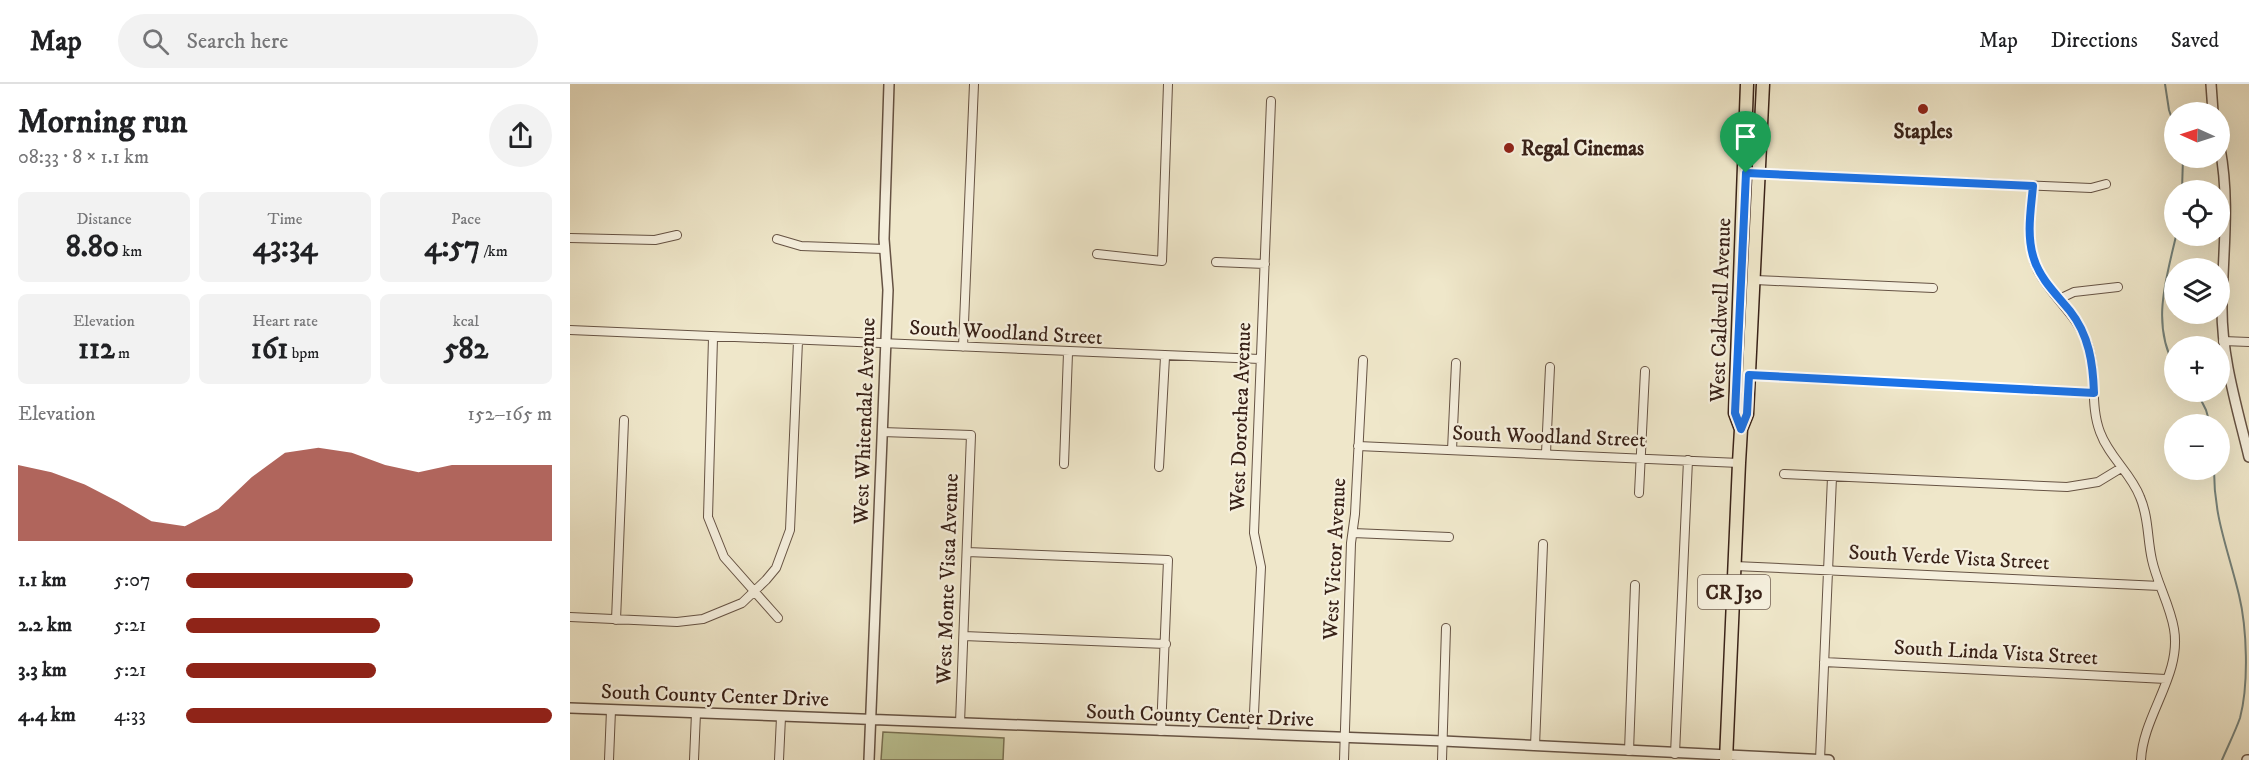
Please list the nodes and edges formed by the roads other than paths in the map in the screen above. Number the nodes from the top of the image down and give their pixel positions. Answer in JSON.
{"nodes":[{"id":1,"x":889,"y":84,"type":"edge"},
{"id":2,"x":974,"y":84,"type":"edge"},
{"id":3,"x":1168,"y":84,"type":"edge"},
{"id":4,"x":1747,"y":84,"type":"edge"},
{"id":5,"x":1763,"y":84,"type":"edge"},
{"id":6,"x":2211,"y":84,"type":"edge"},
{"id":7,"x":1271,"y":101,"type":"dead end"},
{"id":8,"x":2213,"y":102,"type":"edge"},
{"id":9,"x":2222,"y":168,"type":"edge"},
{"id":10,"x":1746,"y":173,"type":"junction"},
{"id":11,"x":1760,"y":174,"type":"junction"},
{"id":12,"x":2106,"y":184,"type":"dead end"},
{"id":13,"x":2033,"y":186,"type":"junction"},
{"id":14,"x":677,"y":235,"type":"dead end"},
{"id":15,"x":570,"y":238,"type":"edge"},
{"id":16,"x":777,"y":239,"type":"dead end"},
{"id":17,"x":885,"y":249,"type":"junction"},
{"id":18,"x":1097,"y":254,"type":"dead end"},
{"id":19,"x":1216,"y":262,"type":"dead end"},
{"id":20,"x":1264,"y":264,"type":"junction"},
{"id":21,"x":1755,"y":280,"type":"junction"},
{"id":22,"x":2118,"y":286,"type":"dead end"},
{"id":23,"x":1933,"y":288,"type":"dead end"},
{"id":24,"x":1740,"y":298,"type":"junction"},
{"id":25,"x":2059,"y":298,"type":"junction"},
{"id":26,"x":570,"y":330,"type":"edge"},
{"id":27,"x":2223,"y":336,"type":"edge"},
{"id":28,"x":713,"y":338,"type":"junction"},
{"id":29,"x":798,"y":341,"type":"junction"},
{"id":30,"x":2230,"y":342,"type":"edge"},
{"id":31,"x":2249,"y":342,"type":"edge"},
{"id":32,"x":885,"y":345,"type":"junction"},
{"id":33,"x":963,"y":347,"type":"junction"},
{"id":34,"x":1068,"y":352,"type":"junction"},
{"id":35,"x":1165,"y":357,"type":"junction"},
{"id":36,"x":1260,"y":359,"type":"junction"},
{"id":37,"x":1363,"y":360,"type":"dead end"},
{"id":38,"x":1456,"y":363,"type":"dead end"},
{"id":39,"x":1550,"y":367,"type":"dead end"},
{"id":40,"x":1645,"y":371,"type":"dead end"},
{"id":41,"x":2230,"y":373,"type":"edge"},
{"id":42,"x":1749,"y":375,"type":"junction"},
{"id":43,"x":2094,"y":393,"type":"junction"},
{"id":44,"x":624,"y":420,"type":"dead end"},
{"id":45,"x":1741,"y":429,"type":"junction"},
{"id":46,"x":882,"y":432,"type":"junction"},
{"id":47,"x":1358,"y":446,"type":"junction"},
{"id":48,"x":1452,"y":450,"type":"junction"},
{"id":49,"x":1546,"y":453,"type":"junction"},
{"id":50,"x":2249,"y":457,"type":"edge"},
{"id":51,"x":1641,"y":458,"type":"junction"},
{"id":52,"x":1688,"y":460,"type":"junction"},
{"id":53,"x":1739,"y":463,"type":"junction"},
{"id":54,"x":1064,"y":464,"type":"dead end"},
{"id":55,"x":1159,"y":466,"type":"dead end"},
{"id":56,"x":2121,"y":468,"type":"junction"},
{"id":57,"x":1784,"y":474,"type":"dead end"},
{"id":58,"x":1832,"y":477,"type":"junction"},
{"id":59,"x":1639,"y":493,"type":"dead end"},
{"id":60,"x":1353,"y":533,"type":"junction"},
{"id":61,"x":1449,"y":537,"type":"dead end"},
{"id":62,"x":1543,"y":544,"type":"dead end"},
{"id":63,"x":967,"y":552,"type":"junction"},
{"id":64,"x":1735,"y":566,"type":"junction"},
{"id":65,"x":1828,"y":569,"type":"junction"},
{"id":66,"x":1635,"y":585,"type":"dead end"},
{"id":67,"x":2160,"y":586,"type":"junction"},
{"id":68,"x":755,"y":593,"type":"junction"},
{"id":69,"x":570,"y":617,"type":"edge"},
{"id":70,"x":778,"y":618,"type":"dead end"},
{"id":71,"x":616,"y":620,"type":"junction"},
{"id":72,"x":1446,"y":628,"type":"dead end"},
{"id":73,"x":964,"y":636,"type":"junction"},
{"id":74,"x":1166,"y":644,"type":"junction"},
{"id":75,"x":1824,"y":662,"type":"junction"},
{"id":76,"x":2166,"y":679,"type":"junction"},
{"id":77,"x":570,"y":708,"type":"edge"},
{"id":78,"x":611,"y":710,"type":"junction"},
{"id":79,"x":696,"y":713,"type":"junction"},
{"id":80,"x":781,"y":717,"type":"junction"},
{"id":81,"x":870,"y":719,"type":"junction"},
{"id":82,"x":960,"y":723,"type":"junction"},
{"id":83,"x":1161,"y":731,"type":"junction"},
{"id":84,"x":1253,"y":734,"type":"junction"},
{"id":85,"x":1345,"y":738,"type":"junction"},
{"id":86,"x":1443,"y":741,"type":"junction"},
{"id":87,"x":1535,"y":746,"type":"junction"},
{"id":88,"x":1629,"y":752,"type":"junction"},
{"id":89,"x":1675,"y":754,"type":"junction"},
{"id":90,"x":1726,"y":758,"type":"edge"},
{"id":91,"x":609,"y":760,"type":"edge"},
{"id":92,"x":694,"y":760,"type":"edge"},
{"id":93,"x":779,"y":760,"type":"edge"},
{"id":94,"x":869,"y":760,"type":"edge"},
{"id":95,"x":1344,"y":760,"type":"edge"},
{"id":96,"x":1442,"y":760,"type":"edge"},
{"id":97,"x":1820,"y":760,"type":"edge"},
{"id":98,"x":1829,"y":760,"type":"edge"},
{"id":99,"x":2141,"y":760,"type":"edge"}],
"edges":[{"from":1,"to":17,"type":"street","name":"West Whitendale Avenue"},
{"from":2,"to":33,"type":"street"},
{"from":3,"to":18,"type":"street"},
{"from":4,"to":10,"type":"main road","name":"West Caldwell Avenue","number":"CR J30"},
{"from":5,"to":11,"type":"main road","name":"West Caldwell Avenue","number":"CR J30"},
{"from":6,"to":8,"type":"street"},
{"from":7,"to":20,"type":"street","name":"West Dorothea Avenue"},
{"from":9,"to":27,"type":"street"},
{"from":10,"to":11,"type":"street"},
{"from":10,"to":24,"type":"main road","name":"West Caldwell Avenue","number":"CR J30"},
{"from":11,"to":13,"type":"street"},
{"from":11,"to":21,"type":"main road","name":"West Caldwell Avenue","number":"CR J30"},
{"from":12,"to":13,"type":"street"},
{"from":13,"to":25,"type":"street"},
{"from":14,"to":15,"type":"street"},
{"from":16,"to":17,"type":"street"},
{"from":17,"to":32,"type":"street","name":"West Whitendale Avenue"},
{"from":19,"to":20,"type":"street"},
{"from":20,"to":36,"type":"street","name":"West Dorothea Avenue"},
{"from":21,"to":23,"type":"street"},
{"from":21,"to":42,"type":"main road","name":"West Caldwell Avenue","number":"CR J30"},
{"from":22,"to":25,"type":"street"},
{"from":24,"to":42,"type":"main road"},
{"from":24,"to":45,"type":"main road","name":"West Caldwell Avenue","number":"CR J30"},
{"from":25,"to":43,"type":"street"},
{"from":26,"to":28,"type":"street","name":"South Woodland Street"},
{"from":28,"to":29,"type":"street","name":"South Woodland Street"},
{"from":28,"to":68,"type":"street"},
{"from":29,"to":32,"type":"street","name":"South Woodland Street"},
{"from":29,"to":68,"type":"street"},
{"from":30,"to":31,"type":"street"},
{"from":32,"to":33,"type":"street","name":"South Woodland Street"},
{"from":32,"to":46,"type":"street","name":"West Whitendale Avenue"},
{"from":33,"to":34,"type":"street","name":"South Woodland Street"},
{"from":34,"to":35,"type":"street","name":"South Woodland Street"},
{"from":34,"to":54,"type":"street"},
{"from":35,"to":36,"type":"street","name":"South Woodland Street"},
{"from":35,"to":55,"type":"street"},
{"from":36,"to":84,"type":"street","name":"West Dorothea Avenue"},
{"from":37,"to":47,"type":"street","name":"West Victor Avenue"},
{"from":38,"to":48,"type":"street"},
{"from":39,"to":49,"type":"street"},
{"from":40,"to":51,"type":"street"},
{"from":41,"to":50,"type":"street"},
{"from":42,"to":43,"type":"street"},
{"from":42,"to":45,"type":"main road","name":"West Caldwell Avenue","number":"CR J30"},
{"from":43,"to":56,"type":"street"},
{"from":44,"to":71,"type":"street"},
{"from":45,"to":53,"type":"main road","name":"West Caldwell Avenue","number":"CR J30"},
{"from":46,"to":63,"type":"street","name":"West Monte Vista Avenue"},
{"from":46,"to":81,"type":"street","name":"West Whitendale Avenue"},
{"from":47,"to":48,"type":"street","name":"South Woodland Street"},
{"from":47,"to":60,"type":"street","name":"West Victor Avenue"},
{"from":48,"to":49,"type":"street","name":"South Woodland Street"},
{"from":49,"to":51,"type":"street","name":"South Woodland Street"},
{"from":51,"to":52,"type":"street","name":"South Woodland Street"},
{"from":51,"to":59,"type":"street"},
{"from":52,"to":53,"type":"street","name":"South Woodland Street"},
{"from":52,"to":89,"type":"street"},
{"from":53,"to":64,"type":"main road","name":"West Caldwell Avenue","number":"CR J30"},
{"from":56,"to":58,"type":"street"},
{"from":56,"to":67,"type":"street"},
{"from":57,"to":58,"type":"street"},
{"from":58,"to":65,"type":"street"},
{"from":60,"to":61,"type":"street"},
{"from":60,"to":85,"type":"street","name":"West Victor Avenue"},
{"from":62,"to":87,"type":"street"},
{"from":63,"to":73,"type":"street","name":"West Monte Vista Avenue"},
{"from":63,"to":74,"type":"street"},
{"from":64,"to":65,"type":"street","name":"South Verde Vista Street"},
{"from":64,"to":90,"type":"main road","name":"West Caldwell Avenue","number":"CR J30"},
{"from":65,"to":67,"type":"street","name":"South Verde Vista Street"},
{"from":65,"to":75,"type":"street"},
{"from":66,"to":88,"type":"street"},
{"from":67,"to":76,"type":"street"},
{"from":68,"to":70,"type":"street"},
{"from":68,"to":71,"type":"street"},
{"from":69,"to":71,"type":"street"},
{"from":72,"to":86,"type":"street"},
{"from":73,"to":74,"type":"street"},
{"from":73,"to":82,"type":"street","name":"West Monte Vista Avenue"},
{"from":74,"to":83,"type":"street"},
{"from":75,"to":76,"type":"street","name":"South Linda Vista Street"},
{"from":75,"to":97,"type":"street"},
{"from":76,"to":99,"type":"street"},
{"from":77,"to":78,"type":"street","name":"South County Center Drive"},
{"from":78,"to":79,"type":"street","name":"South County Center Drive"},
{"from":78,"to":91,"type":"street"},
{"from":79,"to":80,"type":"street","name":"South County Center Drive"},
{"from":79,"to":92,"type":"street"},
{"from":80,"to":81,"type":"street","name":"South County Center Drive"},
{"from":80,"to":93,"type":"street"},
{"from":81,"to":82,"type":"street","name":"South County Center Drive"},
{"from":81,"to":94,"type":"street","name":"West Whitendale Avenue"},
{"from":82,"to":83,"type":"street","name":"South County Center Drive"},
{"from":83,"to":84,"type":"street","name":"South County Center Drive"},
{"from":84,"to":85,"type":"street","name":"South County Center Drive"},
{"from":85,"to":86,"type":"street","name":"South County Center Drive"},
{"from":85,"to":95,"type":"street","name":"West Victor Avenue"},
{"from":86,"to":87,"type":"street","name":"South County Center Drive"},
{"from":86,"to":96,"type":"street"},
{"from":87,"to":88,"type":"street","name":"South County Center Drive"},
{"from":88,"to":89,"type":"street","name":"South County Center Drive"},
{"from":89,"to":90,"type":"street","name":"South County Center Drive"},
{"from":90,"to":97,"type":"street","name":"South County Center Drive"},
{"from":97,"to":98,"type":"street","name":"South County Center Drive"}]}
